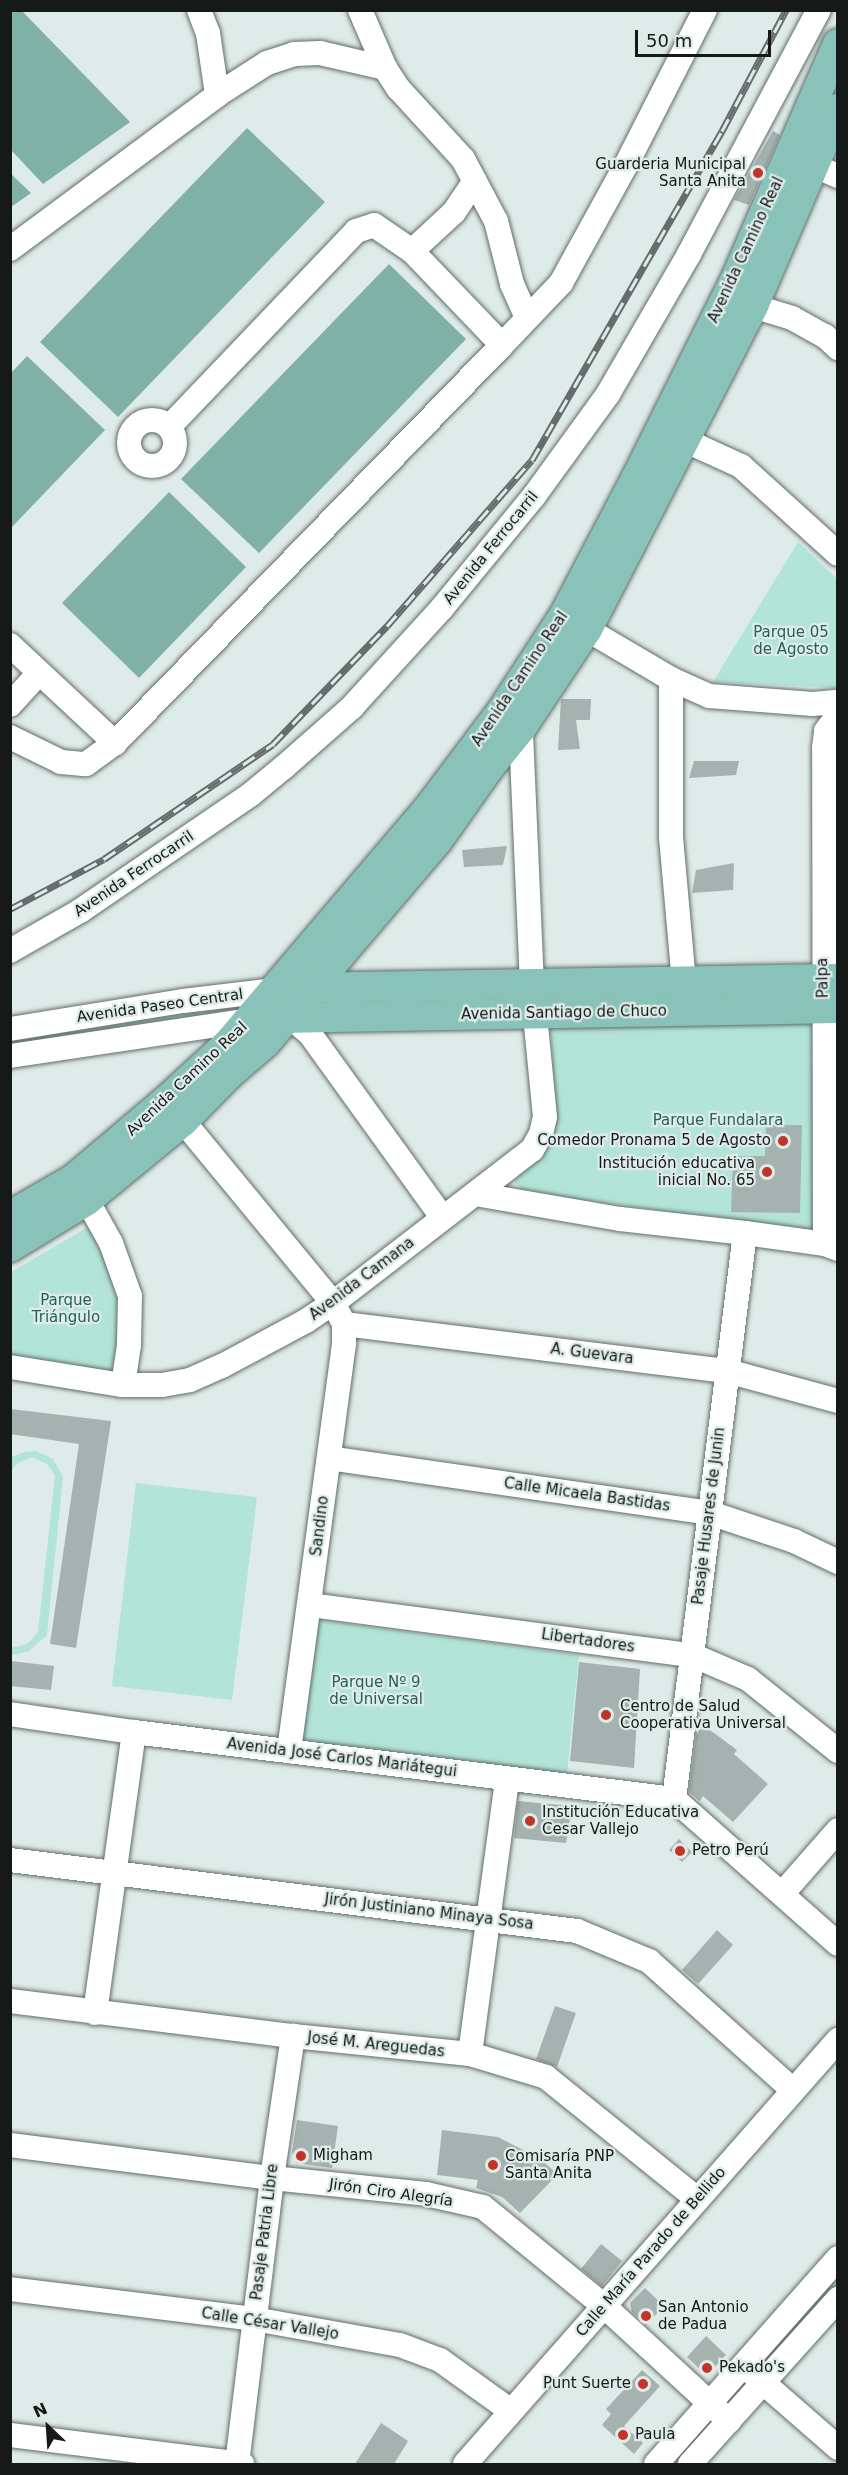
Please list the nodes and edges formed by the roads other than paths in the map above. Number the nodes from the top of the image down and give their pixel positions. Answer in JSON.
{"nodes":[{"id":1,"x":198,"y":10,"type":"edge"},
{"id":2,"x":360,"y":10,"type":"edge"},
{"id":3,"x":705,"y":10,"type":"edge"},
{"id":4,"x":819,"y":10,"type":"edge"},
{"id":5,"x":837,"y":44,"type":"edge"},
{"id":6,"x":385,"y":68,"type":"junction"},
{"id":7,"x":217,"y":94,"type":"junction"},
{"id":8,"x":837,"y":109,"type":"edge"},
{"id":9,"x":825,"y":170,"type":"edge"},
{"id":10,"x":475,"y":181,"type":"junction"},
{"id":11,"x":10,"y":249,"type":"edge"},
{"id":12,"x":412,"y":251,"type":"junction"},
{"id":13,"x":753,"y":306,"type":"junction"},
{"id":14,"x":527,"y":318,"type":"junction"},
{"id":15,"x":502,"y":345,"type":"junction"},
{"id":16,"x":837,"y":348,"type":"edge"},
{"id":17,"x":169,"y":427,"type":"dead end"},
{"id":18,"x":684,"y":440,"type":"junction"},
{"id":19,"x":837,"y":554,"type":"edge"},
{"id":20,"x":575,"y":623,"type":"junction"},
{"id":21,"x":10,"y":645,"type":"edge"},
{"id":22,"x":39,"y":673,"type":"junction"},
{"id":23,"x":671,"y":679,"type":"junction"},
{"id":24,"x":837,"y":702,"type":"edge"},
{"id":25,"x":10,"y":705,"type":"edge"},
{"id":26,"x":521,"y":728,"type":"junction"},
{"id":27,"x":834,"y":729,"type":"edge"},
{"id":28,"x":10,"y":737,"type":"edge"},
{"id":29,"x":115,"y":743,"type":"junction"},
{"id":30,"x":10,"y":951,"type":"edge"},
{"id":31,"x":684,"y":982,"type":"junction"},
{"id":32,"x":310,"y":988,"type":"junction"},
{"id":33,"x":275,"y":990,"type":"junction"},
{"id":34,"x":830,"y":994,"type":"edge"},
{"id":35,"x":533,"y":999,"type":"junction"},
{"id":36,"x":290,"y":1017,"type":"junction"},
{"id":37,"x":250,"y":1020,"type":"junction"},
{"id":38,"x":10,"y":1029,"type":"edge"},
{"id":39,"x":10,"y":1056,"type":"edge"},
{"id":40,"x":183,"y":1121,"type":"junction"},
{"id":41,"x":475,"y":1194,"type":"junction"},
{"id":42,"x":87,"y":1200,"type":"junction"},
{"id":43,"x":10,"y":1216,"type":"edge"},
{"id":44,"x":442,"y":1217,"type":"junction"},
{"id":45,"x":745,"y":1233,"type":"junction"},
{"id":46,"x":10,"y":1247,"type":"edge"},
{"id":47,"x":831,"y":1247,"type":"edge"},
{"id":48,"x":338,"y":1314,"type":"junction"},
{"id":49,"x":10,"y":1367,"type":"edge"},
{"id":50,"x":728,"y":1371,"type":"junction"},
{"id":51,"x":123,"y":1385,"type":"junction"},
{"id":52,"x":837,"y":1401,"type":"edge"},
{"id":53,"x":329,"y":1458,"type":"junction"},
{"id":54,"x":710,"y":1513,"type":"junction"},
{"id":55,"x":837,"y":1562,"type":"edge"},
{"id":56,"x":310,"y":1605,"type":"junction"},
{"id":57,"x":692,"y":1655,"type":"junction"},
{"id":58,"x":10,"y":1714,"type":"edge"},
{"id":59,"x":134,"y":1732,"type":"junction"},
{"id":60,"x":289,"y":1751,"type":"junction"},
{"id":61,"x":837,"y":1751,"type":"edge"},
{"id":62,"x":507,"y":1779,"type":"junction"},
{"id":63,"x":674,"y":1799,"type":"junction"},
{"id":64,"x":837,"y":1830,"type":"edge"},
{"id":65,"x":10,"y":1860,"type":"edge"},
{"id":66,"x":116,"y":1874,"type":"junction"},
{"id":67,"x":782,"y":1894,"type":"junction"},
{"id":68,"x":487,"y":1918,"type":"junction"},
{"id":69,"x":837,"y":1944,"type":"edge"},
{"id":70,"x":10,"y":2001,"type":"edge"},
{"id":71,"x":95,"y":2013,"type":"junction"},
{"id":72,"x":293,"y":2036,"type":"junction"},
{"id":73,"x":837,"y":2040,"type":"edge"},
{"id":74,"x":470,"y":2054,"type":"junction"},
{"id":75,"x":793,"y":2091,"type":"junction"},
{"id":76,"x":10,"y":2145,"type":"edge"},
{"id":77,"x":272,"y":2178,"type":"junction"},
{"id":78,"x":697,"y":2199,"type":"junction"},
{"id":79,"x":837,"y":2258,"type":"edge"},
{"id":80,"x":10,"y":2289,"type":"edge"},
{"id":81,"x":837,"y":2299,"type":"edge"},
{"id":82,"x":604,"y":2306,"type":"junction"},
{"id":83,"x":254,"y":2319,"type":"junction"},
{"id":84,"x":744,"y":2366,"type":"junction"},
{"id":85,"x":763,"y":2383,"type":"junction"},
{"id":86,"x":710,"y":2403,"type":"junction"},
{"id":87,"x":511,"y":2411,"type":"junction"},
{"id":88,"x":729,"y":2421,"type":"junction"},
{"id":89,"x":10,"y":2435,"type":"edge"},
{"id":90,"x":837,"y":2448,"type":"edge"},
{"id":91,"x":239,"y":2464,"type":"edge"},
{"id":92,"x":465,"y":2464,"type":"edge"},
{"id":93,"x":656,"y":2464,"type":"edge"},
{"id":94,"x":690,"y":2464,"type":"edge"}],
"edges":[{"from":1,"to":7,"type":"street"},
{"from":2,"to":6,"type":"street"},
{"from":3,"to":14,"type":"street"},
{"from":4,"to":30,"type":"street","name":"Avenida Ferrocarril"},
{"from":5,"to":20,"type":"main road","name":"Avenida Camino Real"},
{"from":6,"to":7,"type":"street"},
{"from":6,"to":10,"type":"street"},
{"from":7,"to":11,"type":"street"},
{"from":8,"to":9,"type":"main road","name":"Avenida Camino Real"},
{"from":9,"to":13,"type":"main road","name":"Avenida Camino Real"},
{"from":10,"to":12,"type":"street"},
{"from":10,"to":14,"type":"street"},
{"from":12,"to":15,"type":"street"},
{"from":12,"to":17,"type":"street"},
{"from":13,"to":16,"type":"street"},
{"from":13,"to":18,"type":"main road","name":"Avenida Camino Real"},
{"from":14,"to":15,"type":"street"},
{"from":15,"to":29,"type":"street"},
{"from":18,"to":19,"type":"street"},
{"from":18,"to":20,"type":"main road","name":"Avenida Camino Real"},
{"from":20,"to":23,"type":"street"},
{"from":20,"to":26,"type":"main road","name":"Avenida Camino Real"},
{"from":20,"to":33,"type":"main road","name":"Avenida Camino Real"},
{"from":21,"to":22,"type":"street"},
{"from":22,"to":25,"type":"street"},
{"from":22,"to":29,"type":"street"},
{"from":23,"to":24,"type":"street"},
{"from":23,"to":31,"type":"street"},
{"from":26,"to":32,"type":"main road","name":"Avenida Camino Real"},
{"from":26,"to":35,"type":"street","name":"Avenida Camana"},
{"from":27,"to":34,"type":"street","name":"Palpa"},
{"from":28,"to":29,"type":"street"},
{"from":31,"to":34,"type":"main road","name":"Avenida Santiago de Chuco"},
{"from":31,"to":35,"type":"main road","name":"Avenida Santiago de Chuco"},
{"from":32,"to":33,"type":"main road","name":"Avenida Paseo Central"},
{"from":32,"to":35,"type":"main road","name":"Avenida Santiago de Chuco"},
{"from":32,"to":36,"type":"main road","name":"Avenida Camino Real"},
{"from":33,"to":37,"type":"main road","name":"Avenida Camino Real"},
{"from":33,"to":38,"type":"street","name":"Avenida Paseo Central"},
{"from":34,"to":35,"type":"main road","name":"Avenida Santiago de Chuco"},
{"from":34,"to":47,"type":"street","name":"Palpa"},
{"from":35,"to":36,"type":"main road","name":"Avenida Santiago de Chuco"},
{"from":35,"to":41,"type":"street","name":"Avenida Camana"},
{"from":36,"to":37,"type":"main road","name":"Avenida Paseo Central"},
{"from":36,"to":40,"type":"main road","name":"Avenida Camino Real"},
{"from":36,"to":44,"type":"street"},
{"from":37,"to":39,"type":"street","name":"Avenida Paseo Central"},
{"from":37,"to":43,"type":"main road","name":"Avenida Camino Real"},
{"from":40,"to":42,"type":"main road","name":"Avenida Camino Real"},
{"from":40,"to":48,"type":"street"},
{"from":41,"to":44,"type":"street","name":"Avenida Camana"},
{"from":41,"to":45,"type":"street"},
{"from":42,"to":46,"type":"main road","name":"Avenida Camino Real"},
{"from":42,"to":51,"type":"street"},
{"from":44,"to":48,"type":"street","name":"Avenida Camana"},
{"from":45,"to":47,"type":"street"},
{"from":45,"to":50,"type":"street","name":"Pasaje Husares de Junin"},
{"from":48,"to":50,"type":"street","name":"A. Guevara"},
{"from":48,"to":51,"type":"street","name":"Avenida Camana"},
{"from":48,"to":53,"type":"street","name":"Sandino"},
{"from":49,"to":51,"type":"street","name":"Avenida Camana"},
{"from":50,"to":52,"type":"street","name":"A. Guevara"},
{"from":50,"to":54,"type":"street","name":"Pasaje Husares de Junin"},
{"from":53,"to":54,"type":"street","name":"Calle Micaela Bastidas"},
{"from":53,"to":56,"type":"street","name":"Sandino"},
{"from":54,"to":55,"type":"street","name":"Calle Micaela Bastidas"},
{"from":54,"to":57,"type":"street","name":"Pasaje Husares de Junin"},
{"from":56,"to":57,"type":"street","name":"Libertadores"},
{"from":56,"to":60,"type":"street","name":"Sandino"},
{"from":57,"to":61,"type":"street","name":"Libertadores"},
{"from":57,"to":63,"type":"street","name":"Pasaje Husares de Junin"},
{"from":58,"to":59,"type":"street","name":"Avenida José Carlos Mariátegui"},
{"from":59,"to":60,"type":"street","name":"Avenida José Carlos Mariátegui"},
{"from":59,"to":66,"type":"street"},
{"from":60,"to":62,"type":"street","name":"Avenida José Carlos Mariátegui"},
{"from":62,"to":63,"type":"street","name":"Avenida José Carlos Mariátegui"},
{"from":62,"to":68,"type":"street"},
{"from":63,"to":67,"type":"street"},
{"from":64,"to":67,"type":"street"},
{"from":65,"to":66,"type":"street","name":"Jirón Justiniano Minaya Sosa"},
{"from":66,"to":68,"type":"street","name":"Jirón Justiniano Minaya Sosa"},
{"from":66,"to":71,"type":"street"},
{"from":67,"to":69,"type":"street"},
{"from":68,"to":74,"type":"street"},
{"from":68,"to":75,"type":"street","name":"Jirón Justiniano Minaya Sosa"},
{"from":70,"to":71,"type":"street","name":"José M. Areguedas"},
{"from":71,"to":72,"type":"street","name":"José M. Areguedas"},
{"from":72,"to":74,"type":"street","name":"José M. Areguedas"},
{"from":72,"to":77,"type":"street","name":"Pasaje Patria Libre"},
{"from":73,"to":75,"type":"street","name":"Calle María Parado de Bellido"},
{"from":74,"to":78,"type":"street","name":"José M. Areguedas"},
{"from":75,"to":78,"type":"street","name":"Calle María Parado de Bellido"},
{"from":76,"to":77,"type":"street","name":"Jirón Ciro Alegría"},
{"from":77,"to":82,"type":"street","name":"Jirón Ciro Alegría"},
{"from":77,"to":83,"type":"street","name":"Pasaje Patria Libre"},
{"from":78,"to":82,"type":"street","name":"Calle María Parado de Bellido"},
{"from":79,"to":84,"type":"street"},
{"from":80,"to":83,"type":"street","name":"Calle César Vallejo"},
{"from":81,"to":85,"type":"street"},
{"from":82,"to":86,"type":"street","name":"Jirón Ciro Alegría"},
{"from":82,"to":87,"type":"street","name":"Calle María Parado de Bellido"},
{"from":83,"to":87,"type":"street","name":"Calle César Vallejo"},
{"from":83,"to":91,"type":"street","name":"Pasaje Patria Libre"},
{"from":84,"to":85,"type":"street"},
{"from":84,"to":86,"type":"street"},
{"from":85,"to":88,"type":"street"},
{"from":85,"to":90,"type":"street"},
{"from":86,"to":88,"type":"street","name":"Jirón Ciro Alegría"},
{"from":86,"to":93,"type":"street"},
{"from":87,"to":92,"type":"street","name":"Calle María Parado de Bellido"},
{"from":88,"to":94,"type":"street"},
{"from":89,"to":91,"type":"street"}]}
